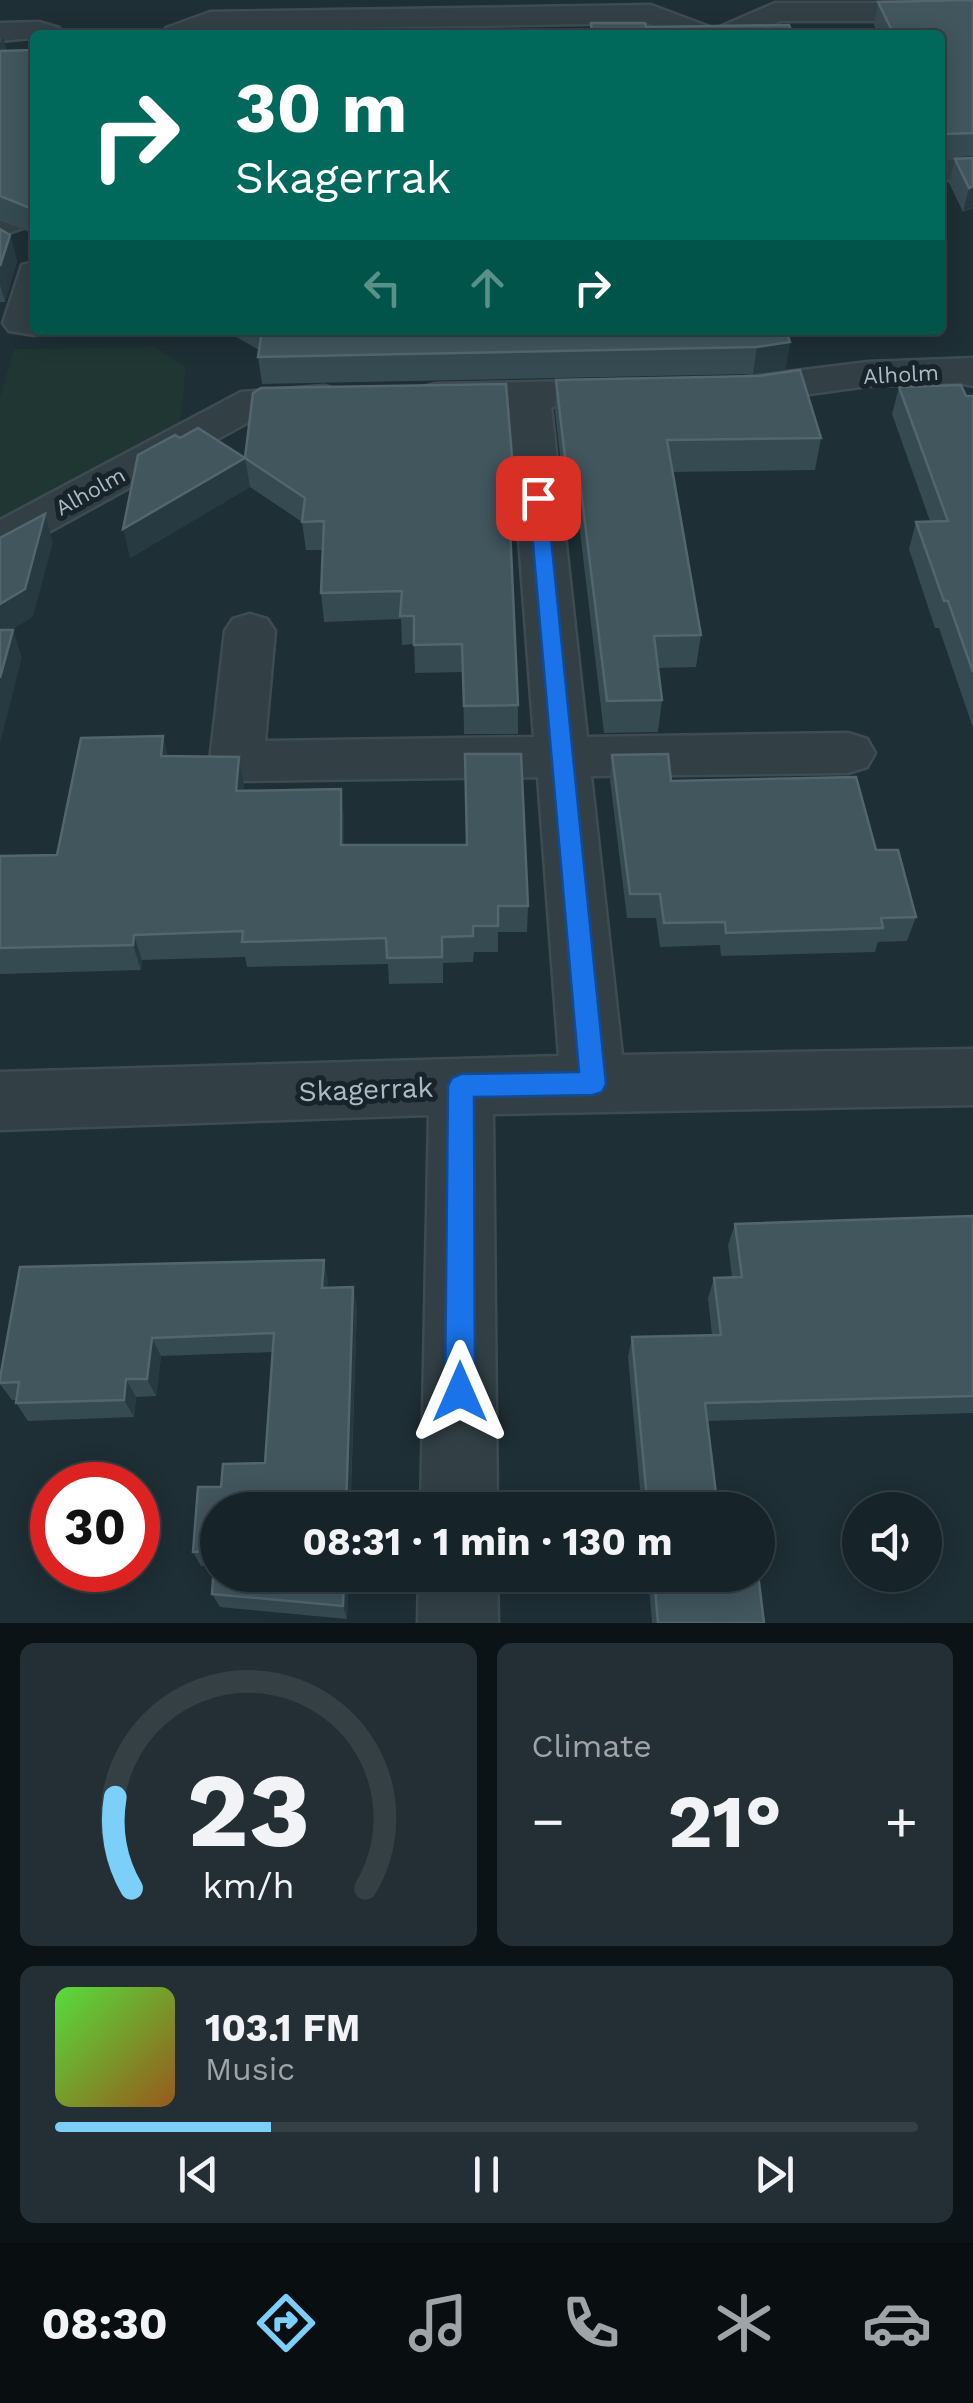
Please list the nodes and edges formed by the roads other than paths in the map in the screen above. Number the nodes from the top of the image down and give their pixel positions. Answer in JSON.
{"nodes":[{"id":1,"x":973,"y":12,"type":"edge"},
{"id":2,"x":189,"y":30,"type":"edge"},
{"id":3,"x":691,"y":30,"type":"edge"},
{"id":4,"x":737,"y":30,"type":"edge"},
{"id":5,"x":30,"y":31,"type":"edge"},
{"id":6,"x":0,"y":32,"type":"edge"},
{"id":7,"x":973,"y":169,"type":"edge"},
{"id":8,"x":945,"y":170,"type":"edge"},
{"id":9,"x":30,"y":212,"type":"edge"},
{"id":10,"x":0,"y":225,"type":"edge"},
{"id":11,"x":0,"y":235,"type":"edge"},
{"id":12,"x":30,"y":250,"type":"edge"},
{"id":13,"x":30,"y":294,"type":"edge"},
{"id":14,"x":30,"y":323,"type":"edge"},
{"id":15,"x":973,"y":374,"type":"edge"},
{"id":16,"x":528,"y":395,"type":"junction"},
{"id":17,"x":0,"y":540,"type":"edge"},
{"id":18,"x":250,"y":631,"type":"dead end"},
{"id":19,"x":848,"y":753,"type":"dead end"},
{"id":20,"x":562,"y":758,"type":"junction"},
{"id":21,"x":973,"y":1077,"type":"edge"},
{"id":22,"x":593,"y":1084,"type":"junction"},
{"id":23,"x":461,"y":1086,"type":"junction"},
{"id":24,"x":0,"y":1100,"type":"edge"},
{"id":25,"x":459,"y":1492,"type":"edge"},
{"id":26,"x":458,"y":1592,"type":"edge"},
{"id":27,"x":458,"y":1623,"type":"edge"}],
"edges":[{"from":1,"to":4,"type":"street"},
{"from":2,"to":3,"type":"street"},
{"from":5,"to":6,"type":"street"},
{"from":7,"to":8,"type":"street"},
{"from":9,"to":10,"type":"street"},
{"from":11,"to":12,"type":"street"},
{"from":13,"to":14,"type":"street"},
{"from":15,"to":16,"type":"street","name":"Alholm"},
{"from":16,"to":17,"type":"street","name":"Alholm"},
{"from":16,"to":20,"type":"street"},
{"from":18,"to":20,"type":"street"},
{"from":19,"to":20,"type":"street"},
{"from":20,"to":22,"type":"street"},
{"from":21,"to":22,"type":"street","name":"Skagerrak"},
{"from":22,"to":23,"type":"street","name":"Skagerrak"},
{"from":23,"to":24,"type":"street","name":"Skagerrak"},
{"from":23,"to":25,"type":"street"},
{"from":26,"to":27,"type":"street"}]}
